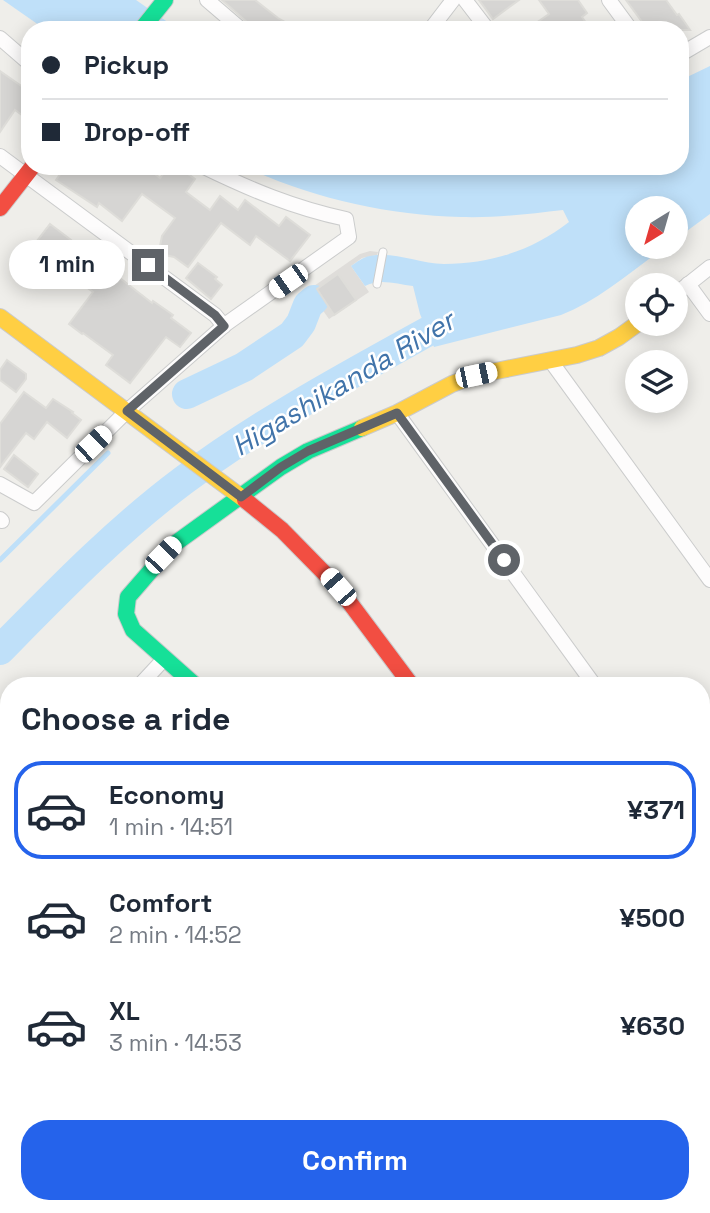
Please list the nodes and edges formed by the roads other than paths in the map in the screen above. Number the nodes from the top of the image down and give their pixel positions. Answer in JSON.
{"nodes":[{"id":1,"x":165,"y":0,"type":"edge"},
{"id":2,"x":207,"y":0,"type":"edge"},
{"id":3,"x":453,"y":0,"type":"edge"},
{"id":4,"x":465,"y":0,"type":"edge"},
{"id":5,"x":609,"y":0,"type":"edge"},
{"id":6,"x":148,"y":21,"type":"edge"},
{"id":7,"x":232,"y":21,"type":"edge"},
{"id":8,"x":437,"y":21,"type":"edge"},
{"id":9,"x":481,"y":21,"type":"edge"},
{"id":10,"x":624,"y":21,"type":"edge"},
{"id":11,"x":710,"y":37,"type":"edge"},
{"id":12,"x":0,"y":38,"type":"edge"},
{"id":13,"x":689,"y":49,"type":"edge"},
{"id":14,"x":21,"y":56,"type":"edge"},
{"id":15,"x":0,"y":156,"type":"edge"},
{"id":16,"x":21,"y":166,"type":"edge"},
{"id":17,"x":26,"y":175,"type":"edge"},
{"id":18,"x":36,"y":175,"type":"edge"},
{"id":19,"x":220,"y":175,"type":"edge"},
{"id":20,"x":0,"y":208,"type":"edge"},
{"id":21,"x":383,"y":253,"type":"dead end"},
{"id":22,"x":710,"y":267,"type":"edge"},
{"id":23,"x":377,"y":284,"type":"dead end"},
{"id":24,"x":688,"y":284,"type":"joint"},
{"id":25,"x":710,"y":314,"type":"edge"},
{"id":26,"x":0,"y":317,"type":"edge"},
{"id":27,"x":224,"y":326,"type":"junction"},
{"id":28,"x":625,"y":333,"type":"edge"},
{"id":29,"x":550,"y":360,"type":"junction"},
{"id":30,"x":127,"y":411,"type":"junction"},
{"id":31,"x":397,"y":413,"type":"junction"},
{"id":32,"x":0,"y":484,"type":"edge"},
{"id":33,"x":236,"y":493,"type":"junction"},
{"id":34,"x":710,"y":580,"type":"edge"},
{"id":35,"x":165,"y":658,"type":"junction"},
{"id":36,"x":147,"y":677,"type":"edge"},
{"id":37,"x":186,"y":677,"type":"edge"},
{"id":38,"x":405,"y":677,"type":"edge"},
{"id":39,"x":588,"y":677,"type":"edge"}],
"edges":[{"from":1,"to":6,"type":"street"},
{"from":2,"to":7,"type":"street"},
{"from":3,"to":8,"type":"street"},
{"from":4,"to":9,"type":"street"},
{"from":5,"to":10,"type":"street"},
{"from":11,"to":13,"type":"street"},
{"from":12,"to":14,"type":"street"},
{"from":15,"to":16,"type":"street"},
{"from":17,"to":20,"type":"street"},
{"from":18,"to":27,"type":"street"},
{"from":19,"to":27,"type":"street"},
{"from":21,"to":23,"type":"lane"},
{"from":22,"to":24,"type":"street"},
{"from":24,"to":25,"type":"street"},
{"from":26,"to":30,"type":"street"},
{"from":27,"to":30,"type":"street"},
{"from":28,"to":29,"type":"street"},
{"from":29,"to":31,"type":"street"},
{"from":29,"to":34,"type":"street"},
{"from":30,"to":32,"type":"street"},
{"from":30,"to":33,"type":"street"},
{"from":31,"to":33,"type":"street"},
{"from":31,"to":39,"type":"street"},
{"from":33,"to":35,"type":"street"},
{"from":33,"to":38,"type":"street"},
{"from":35,"to":36,"type":"street"},
{"from":35,"to":37,"type":"street"}]}
